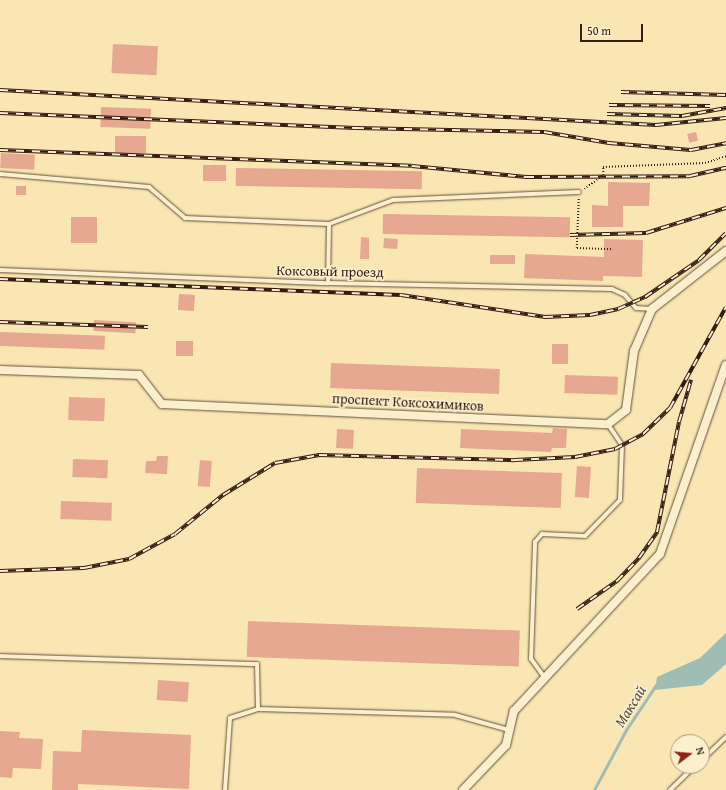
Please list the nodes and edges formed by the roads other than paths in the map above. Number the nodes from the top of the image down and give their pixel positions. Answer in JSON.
{"nodes":[{"id":1,"x":0,"y":174,"type":"edge"},
{"id":2,"x":579,"y":192,"type":"road end"},
{"id":3,"x":329,"y":224,"type":"junction"},
{"id":4,"x":726,"y":251,"type":"edge"},
{"id":5,"x":0,"y":270,"type":"edge"},
{"id":6,"x":328,"y":283,"type":"junction"},
{"id":7,"x":652,"y":309,"type":"junction"},
{"id":8,"x":726,"y":365,"type":"edge"},
{"id":9,"x":0,"y":370,"type":"edge"},
{"id":10,"x":608,"y":424,"type":"junction"},
{"id":11,"x":0,"y":656,"type":"edge"},
{"id":12,"x":545,"y":678,"type":"junction"},
{"id":13,"x":258,"y":709,"type":"junction"},
{"id":14,"x":509,"y":730,"type":"junction"},
{"id":15,"x":726,"y":737,"type":"edge"},
{"id":16,"x":710,"y":752,"type":"edge"},
{"id":17,"x":687,"y":774,"type":"edge"},
{"id":18,"x":225,"y":790,"type":"edge"},
{"id":19,"x":463,"y":790,"type":"edge"},
{"id":20,"x":670,"y":790,"type":"edge"}],
"edges":[{"from":1,"to":3,"type":"lane"},
{"from":2,"to":3,"type":"lane"},
{"from":3,"to":6,"type":"lane"},
{"from":4,"to":7,"type":"street"},
{"from":5,"to":6,"type":"lane","name":"Коксовый проезд"},
{"from":6,"to":7,"type":"lane","name":"Коксовый проезд"},
{"from":7,"to":10,"type":"street"},
{"from":8,"to":12,"type":"street"},
{"from":9,"to":10,"type":"street","name":"проспект Коксохимиков"},
{"from":10,"to":12,"type":"lane"},
{"from":11,"to":13,"type":"lane"},
{"from":12,"to":14,"type":"street"},
{"from":13,"to":14,"type":"lane"},
{"from":13,"to":18,"type":"lane"},
{"from":14,"to":19,"type":"street"},
{"from":15,"to":16,"type":"lane"},
{"from":17,"to":20,"type":"lane"}]}
